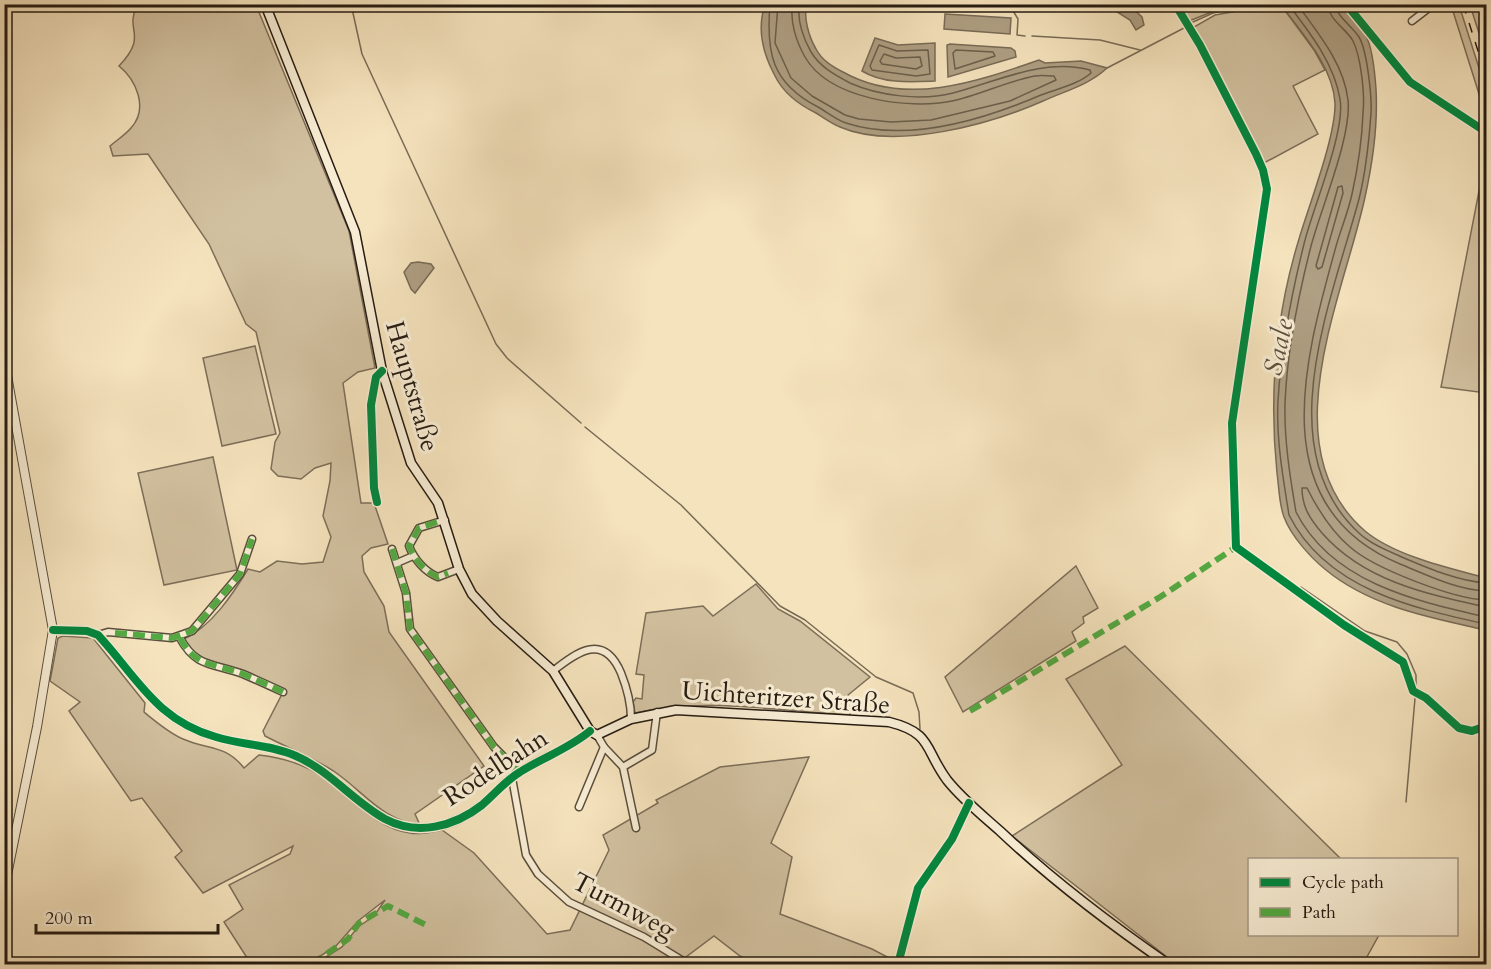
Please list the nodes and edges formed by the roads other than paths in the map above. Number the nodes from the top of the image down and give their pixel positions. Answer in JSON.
{"nodes":[{"id":1,"x":264,"y":4,"type":"edge"},
{"id":2,"x":1346,"y":4,"type":"edge"},
{"id":3,"x":1434,"y":4,"type":"edge"},
{"id":4,"x":1412,"y":21,"type":"dead end"},
{"id":5,"x":1486,"y":132,"type":"edge"},
{"id":6,"x":4,"y":359,"type":"edge"},
{"id":7,"x":381,"y":371,"type":"junction"},
{"id":8,"x":377,"y":502,"type":"dead end"},
{"id":9,"x":444,"y":520,"type":"junction"},
{"id":10,"x":252,"y":539,"type":"dead end"},
{"id":11,"x":393,"y":549,"type":"dead end"},
{"id":12,"x":413,"y":556,"type":"junction"},
{"id":13,"x":397,"y":563,"type":"junction"},
{"id":14,"x":459,"y":569,"type":"junction"},
{"id":15,"x":53,"y":630,"type":"junction"},
{"id":16,"x":98,"y":635,"type":"junction"},
{"id":17,"x":180,"y":638,"type":"junction"},
{"id":18,"x":553,"y":671,"type":"junction"},
{"id":19,"x":283,"y":692,"type":"dead end"},
{"id":20,"x":657,"y":712,"type":"junction"},
{"id":21,"x":631,"y":719,"type":"junction"},
{"id":22,"x":594,"y":733,"type":"junction"},
{"id":23,"x":604,"y":747,"type":"junction"},
{"id":24,"x":623,"y":767,"type":"junction"},
{"id":25,"x":519,"y":772,"type":"junction"},
{"id":26,"x":512,"y":778,"type":"junction"},
{"id":27,"x":969,"y":803,"type":"junction"},
{"id":28,"x":579,"y":807,"type":"dead end"},
{"id":29,"x":636,"y":828,"type":"dead end"},
{"id":30,"x":4,"y":890,"type":"edge"},
{"id":31,"x":688,"y":964,"type":"edge"},
{"id":32,"x":898,"y":964,"type":"edge"},
{"id":33,"x":1168,"y":964,"type":"edge"}],
"edges":[{"from":1,"to":7,"type":"main road","name":"Hauptstraße"},
{"from":2,"to":5,"type":"street"},
{"from":3,"to":4,"type":"street"},
{"from":6,"to":15,"type":"street"},
{"from":7,"to":8,"type":"street"},
{"from":7,"to":9,"type":"main road","name":"Hauptstraße"},
{"from":9,"to":12,"type":"street"},
{"from":9,"to":14,"type":"main road","name":"Hauptstraße"},
{"from":10,"to":17,"type":"street"},
{"from":11,"to":13,"type":"street"},
{"from":12,"to":13,"type":"street"},
{"from":12,"to":14,"type":"street"},
{"from":13,"to":25,"type":"street"},
{"from":14,"to":18,"type":"main road","name":"Hauptstraße"},
{"from":15,"to":16,"type":"street"},
{"from":15,"to":30,"type":"street"},
{"from":16,"to":17,"type":"street"},
{"from":16,"to":26,"type":"street","name":"Rodelbahn"},
{"from":17,"to":19,"type":"street"},
{"from":18,"to":21,"type":"street"},
{"from":18,"to":22,"type":"main road","name":"Hauptstraße"},
{"from":20,"to":21,"type":"main road","name":"Uichteritzer Straße"},
{"from":20,"to":24,"type":"street"},
{"from":20,"to":27,"type":"main road","name":"Uichteritzer Straße"},
{"from":21,"to":22,"type":"main road","name":"Uichteritzer Straße"},
{"from":22,"to":23,"type":"street"},
{"from":22,"to":25,"type":"street","name":"Rodelbahn"},
{"from":23,"to":24,"type":"street"},
{"from":23,"to":28,"type":"street"},
{"from":24,"to":29,"type":"street"},
{"from":25,"to":26,"type":"street","name":"Rodelbahn"},
{"from":26,"to":31,"type":"street","name":"Turmweg"},
{"from":27,"to":32,"type":"street"},
{"from":27,"to":33,"type":"main road","name":"Uichteritzer Straße"}]}
